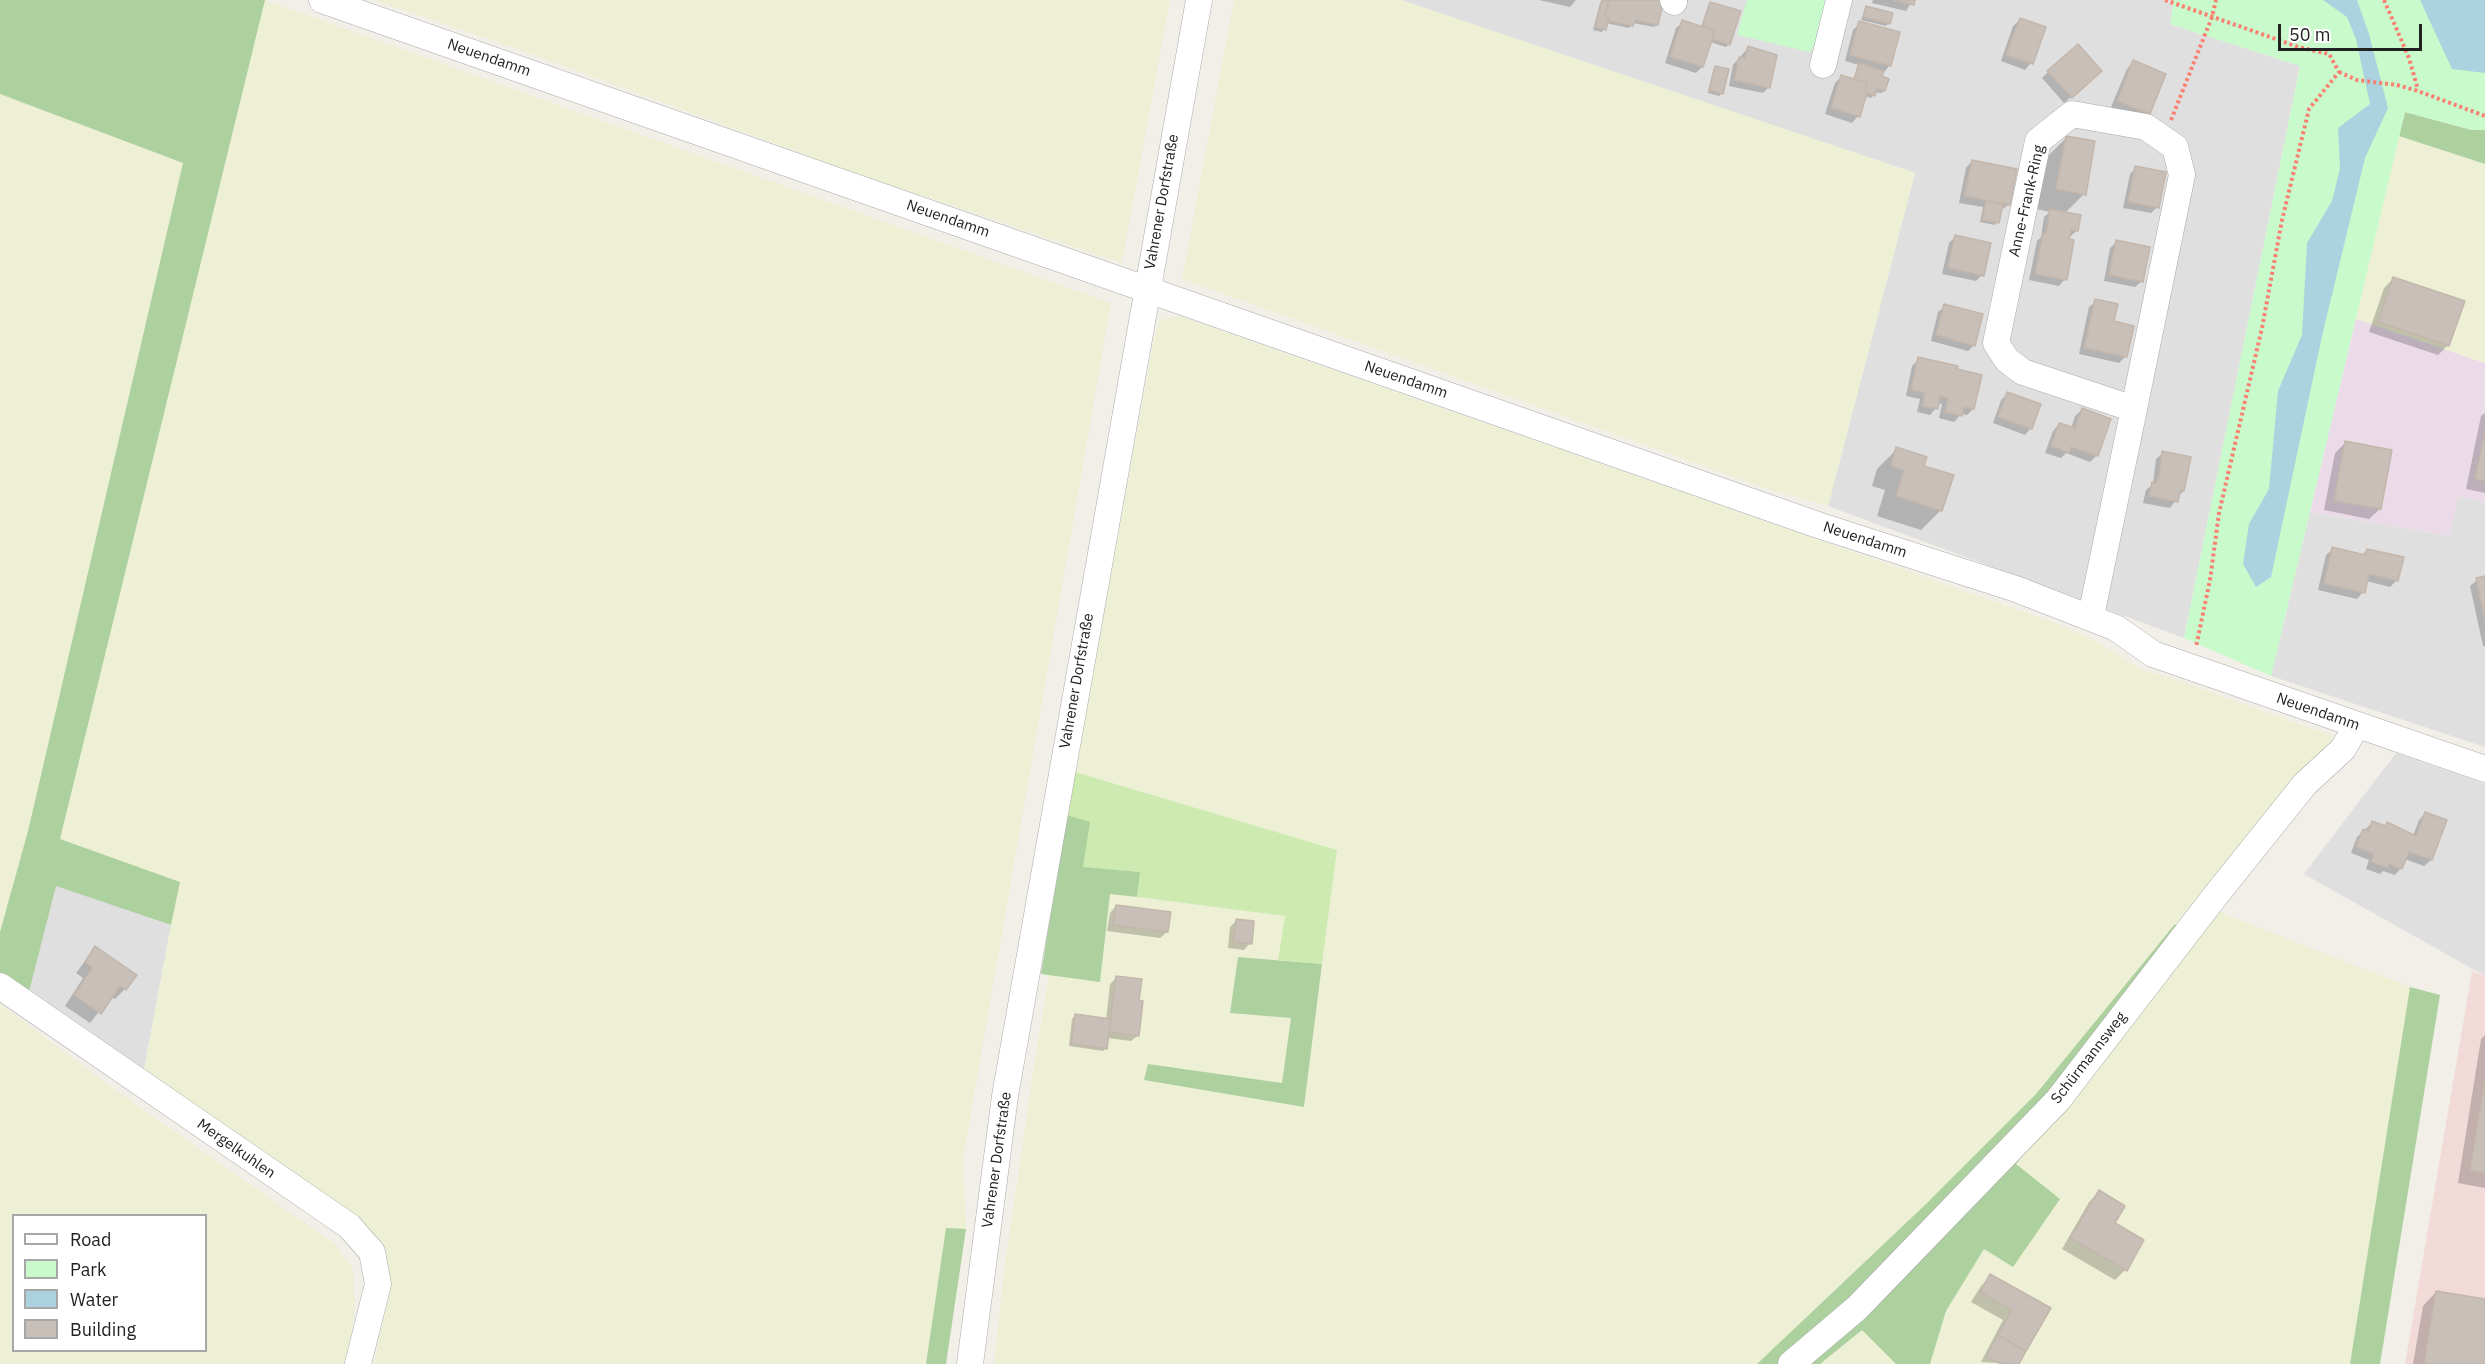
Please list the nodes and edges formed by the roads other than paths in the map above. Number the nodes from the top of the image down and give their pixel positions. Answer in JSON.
{"nodes":[{"id":1,"x":322,"y":0,"type":"edge"},
{"id":2,"x":1199,"y":0,"type":"edge"},
{"id":3,"x":1839,"y":0,"type":"edge"},
{"id":4,"x":1823,"y":65,"type":"dead end"},
{"id":5,"x":1146,"y":288,"type":"junction"},
{"id":6,"x":2134,"y":409,"type":"junction"},
{"id":7,"x":2090,"y":616,"type":"junction"},
{"id":8,"x":2357,"y":725,"type":"junction"},
{"id":9,"x":2485,"y":769,"type":"edge"},
{"id":10,"x":0,"y":986,"type":"edge"},
{"id":11,"x":358,"y":1364,"type":"edge"},
{"id":12,"x":970,"y":1364,"type":"edge"},
{"id":13,"x":1791,"y":1364,"type":"edge"}],
"edges":[{"from":1,"to":5,"type":"street","name":"Neuendamm"},
{"from":2,"to":5,"type":"street","name":"Vahrener Dorfstraße"},
{"from":3,"to":4,"type":"street"},
{"from":5,"to":7,"type":"street","name":"Neuendamm"},
{"from":5,"to":12,"type":"street","name":"Vahrener Dorfstraße"},
{"from":6,"to":6,"type":"street","name":"Anne-Frank-Ring"},
{"from":6,"to":7,"type":"street"},
{"from":7,"to":8,"type":"street","name":"Neuendamm"},
{"from":8,"to":9,"type":"street","name":"Neuendamm"},
{"from":8,"to":13,"type":"street","name":"Schürmannsweg"},
{"from":10,"to":11,"type":"street","name":"Mergelkuhlen"}]}
